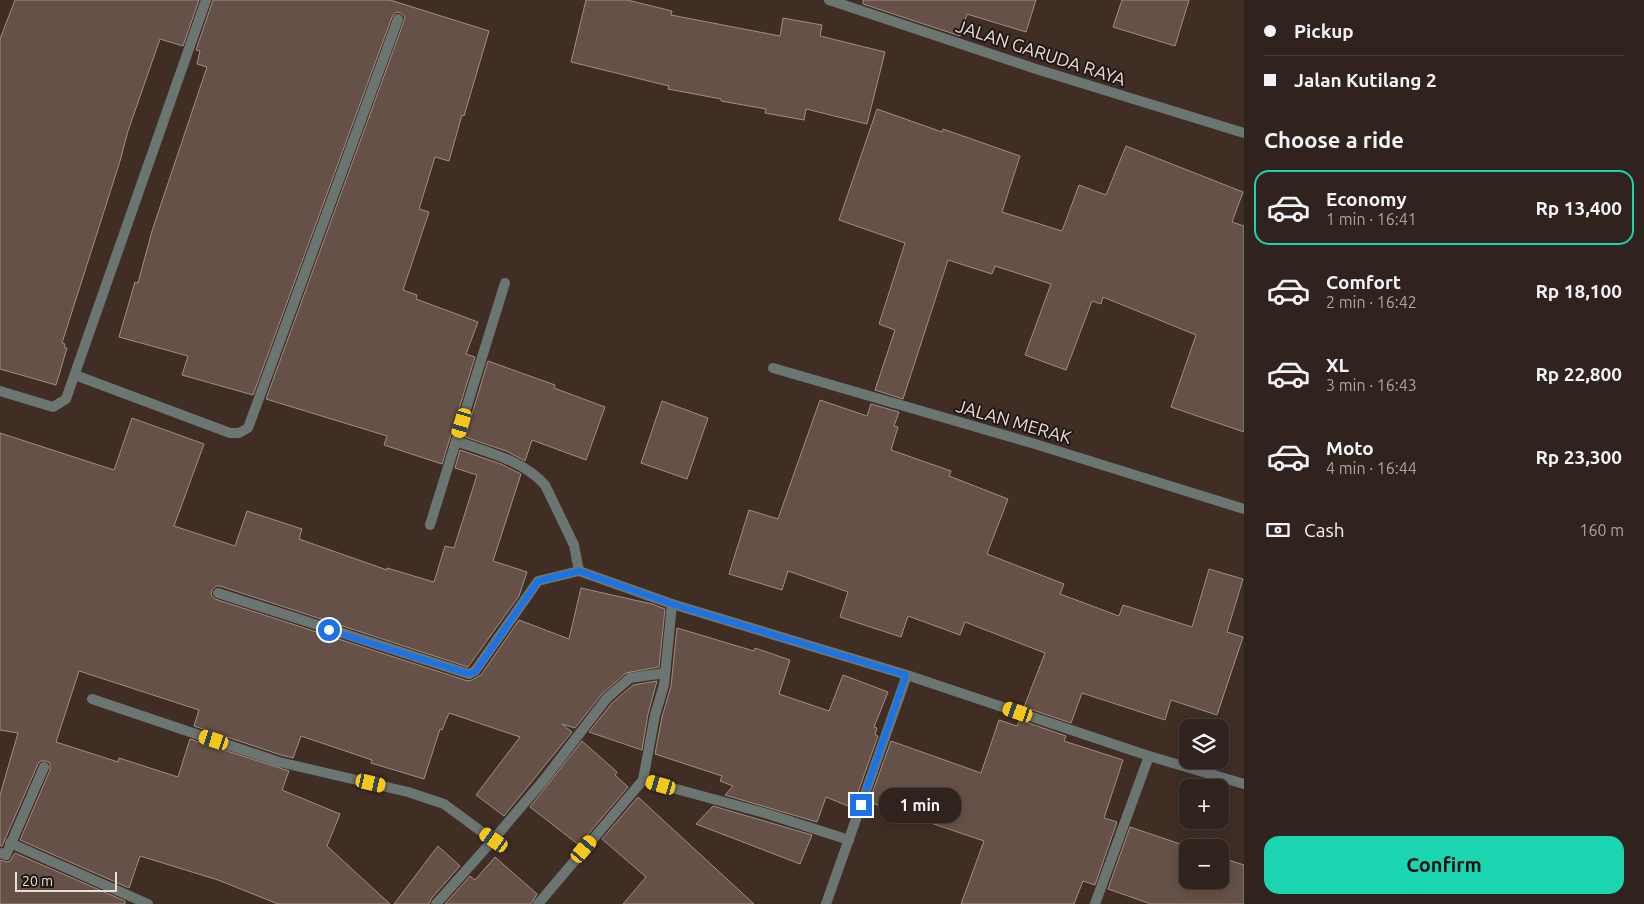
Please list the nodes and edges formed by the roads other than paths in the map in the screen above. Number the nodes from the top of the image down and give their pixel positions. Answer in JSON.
{"nodes":[{"id":1,"x":206,"y":0,"type":"edge"},
{"id":2,"x":829,"y":0,"type":"edge"},
{"id":3,"x":398,"y":19,"type":"dead end"},
{"id":4,"x":1244,"y":133,"type":"edge"},
{"id":5,"x":505,"y":283,"type":"dead end"},
{"id":6,"x":773,"y":368,"type":"dead end"},
{"id":7,"x":75,"y":375,"type":"junction"},
{"id":8,"x":0,"y":391,"type":"edge"},
{"id":9,"x":456,"y":441,"type":"junction"},
{"id":10,"x":1244,"y":509,"type":"edge"},
{"id":11,"x":430,"y":525,"type":"dead end"},
{"id":12,"x":579,"y":571,"type":"junction"},
{"id":13,"x":218,"y":593,"type":"dead end"},
{"id":14,"x":672,"y":604,"type":"junction"},
{"id":15,"x":666,"y":673,"type":"junction"},
{"id":16,"x":906,"y":675,"type":"junction"},
{"id":17,"x":92,"y":699,"type":"dead end"},
{"id":18,"x":1149,"y":756,"type":"junction"},
{"id":19,"x":44,"y":767,"type":"dead end"},
{"id":20,"x":643,"y":780,"type":"junction"},
{"id":21,"x":1244,"y":784,"type":"edge"},
{"id":22,"x":494,"y":840,"type":"junction"},
{"id":23,"x":849,"y":840,"type":"junction"},
{"id":24,"x":10,"y":843,"type":"junction"},
{"id":25,"x":0,"y":853,"type":"edge"},
{"id":26,"x":148,"y":904,"type":"edge"},
{"id":27,"x":436,"y":904,"type":"edge"},
{"id":28,"x":538,"y":904,"type":"edge"},
{"id":29,"x":826,"y":904,"type":"edge"},
{"id":30,"x":1095,"y":904,"type":"edge"}],
"edges":[{"from":1,"to":7,"type":"street"},
{"from":2,"to":4,"type":"street","name":"JALAN GARUDA RAYA"},
{"from":3,"to":7,"type":"street"},
{"from":5,"to":9,"type":"street"},
{"from":6,"to":10,"type":"street","name":"JALAN MERAK"},
{"from":7,"to":8,"type":"street"},
{"from":9,"to":11,"type":"street"},
{"from":9,"to":12,"type":"street"},
{"from":12,"to":13,"type":"street"},
{"from":12,"to":14,"type":"street"},
{"from":14,"to":15,"type":"street"},
{"from":14,"to":16,"type":"street"},
{"from":15,"to":20,"type":"street"},
{"from":15,"to":22,"type":"street"},
{"from":16,"to":18,"type":"street"},
{"from":16,"to":23,"type":"street"},
{"from":17,"to":22,"type":"street"},
{"from":18,"to":21,"type":"street"},
{"from":18,"to":30,"type":"street"},
{"from":19,"to":24,"type":"street"},
{"from":20,"to":23,"type":"street"},
{"from":20,"to":28,"type":"street"},
{"from":22,"to":27,"type":"street"},
{"from":23,"to":29,"type":"street"},
{"from":24,"to":25,"type":"street"},
{"from":24,"to":26,"type":"street"}]}
